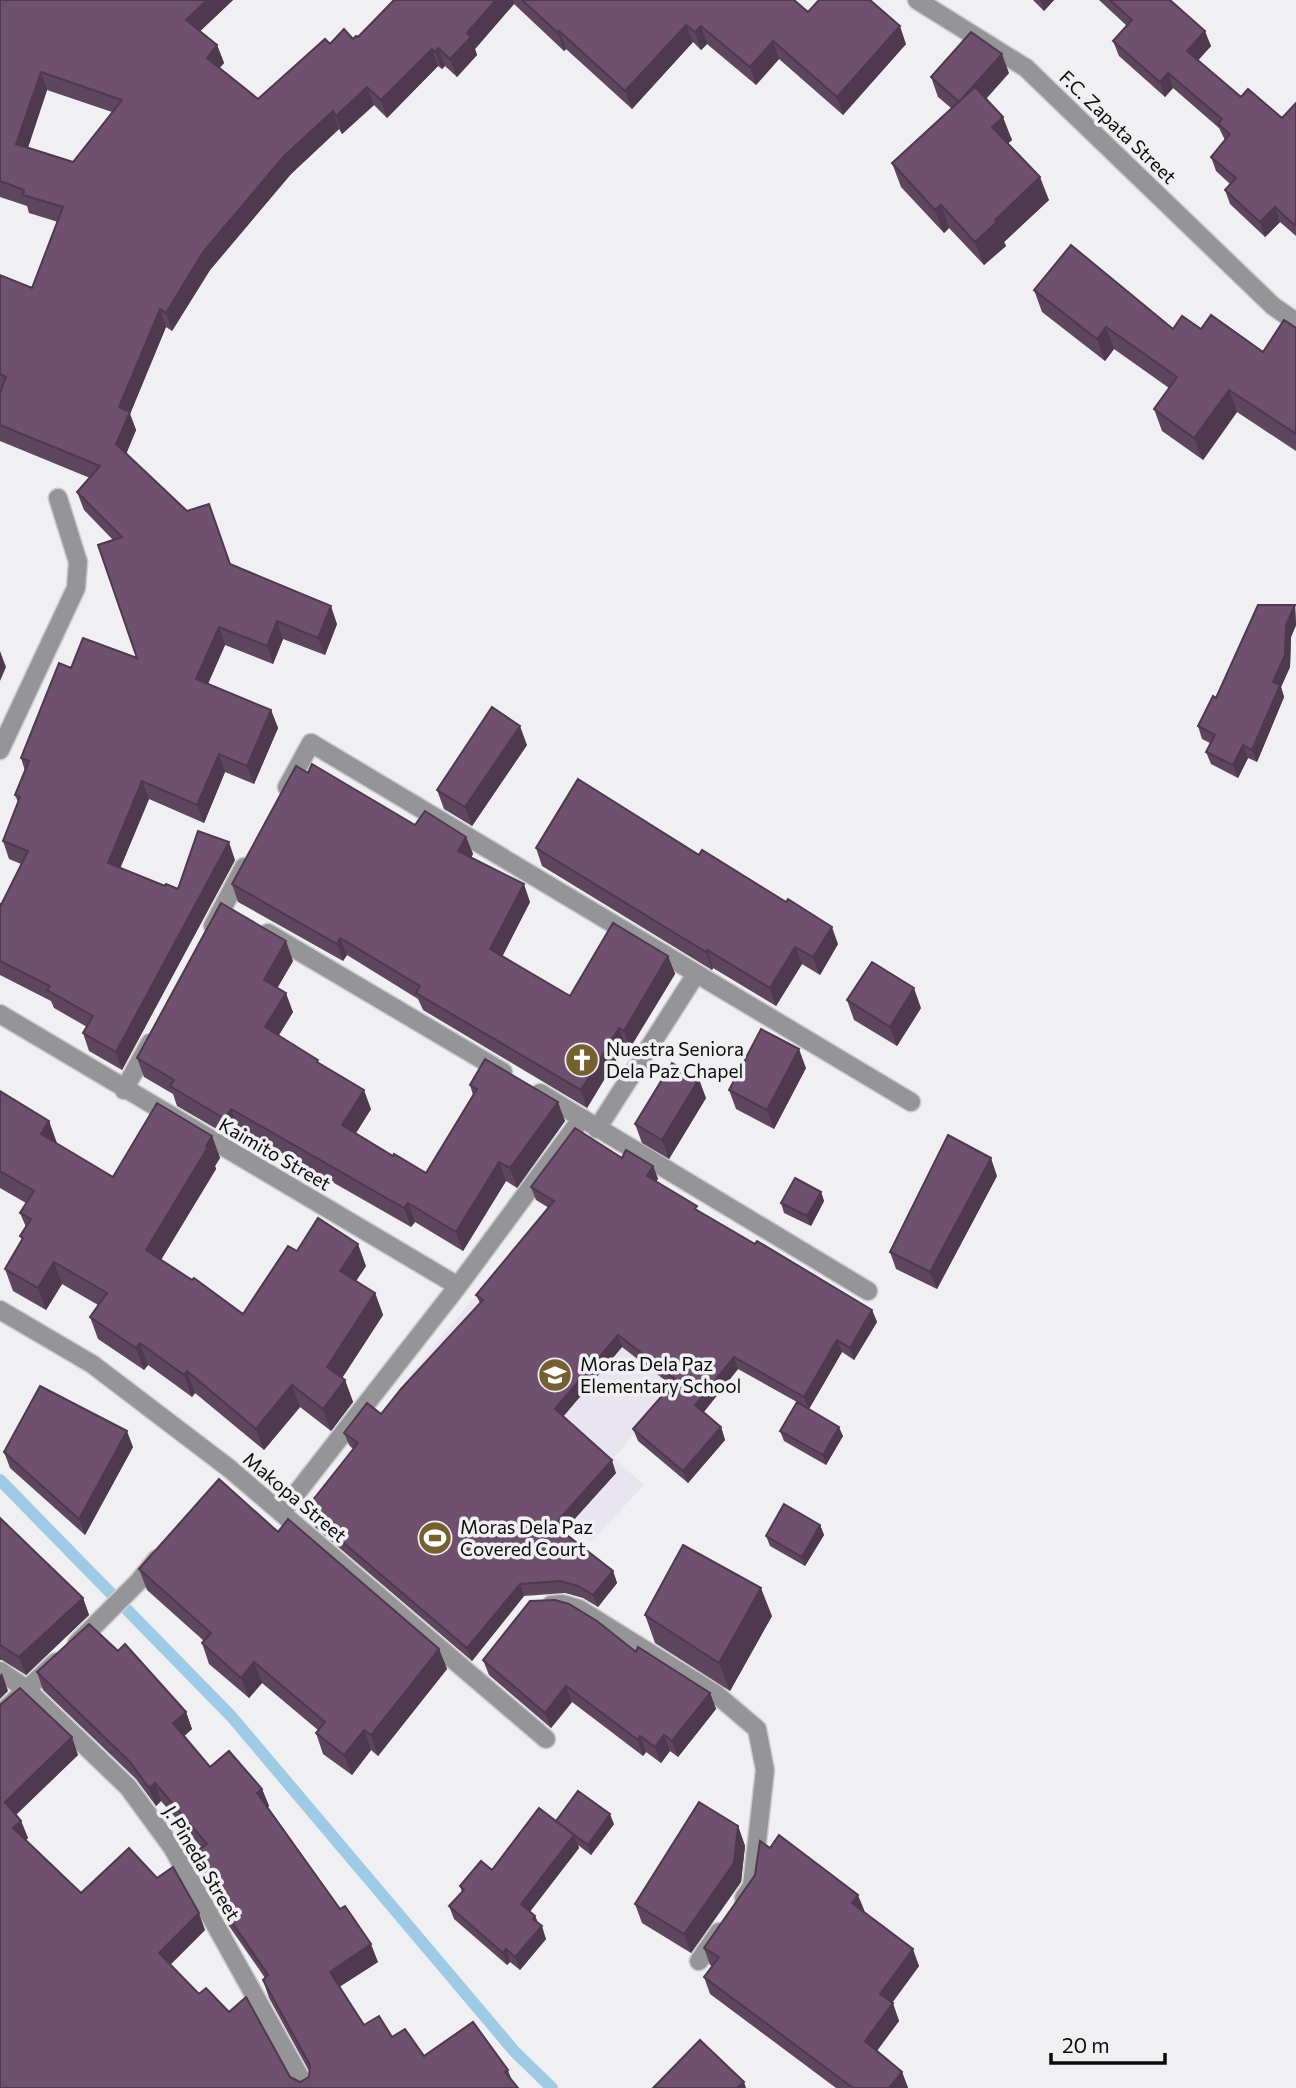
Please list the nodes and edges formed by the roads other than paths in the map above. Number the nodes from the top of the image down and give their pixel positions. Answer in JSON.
{"nodes":[{"id":1,"x":917,"y":0,"type":"edge"},
{"id":2,"x":1296,"y":323,"type":"edge"},
{"id":3,"x":58,"y":498,"type":"dead end"},
{"id":4,"x":0,"y":750,"type":"edge"},
{"id":5,"x":280,"y":801,"type":"edge"},
{"id":6,"x":254,"y":848,"type":"edge"},
{"id":7,"x":259,"y":928,"type":"edge"},
{"id":8,"x":205,"y":940,"type":"edge"},
{"id":9,"x":696,"y":974,"type":"junction"},
{"id":10,"x":0,"y":1014,"type":"edge"},
{"id":11,"x":156,"y":1031,"type":"edge"},
{"id":12,"x":124,"y":1090,"type":"junction"},
{"id":13,"x":911,"y":1102,"type":"dead end"},
{"id":14,"x":582,"y":1118,"type":"junction"},
{"id":15,"x":597,"y":1129,"type":"junction"},
{"id":16,"x":458,"y":1286,"type":"junction"},
{"id":17,"x":868,"y":1291,"type":"dead end"},
{"id":18,"x":0,"y":1310,"type":"edge"},
{"id":19,"x":281,"y":1513,"type":"junction"},
{"id":20,"x":164,"y":1550,"type":"edge"},
{"id":21,"x":530,"y":1606,"type":"edge"},
{"id":22,"x":0,"y":1671,"type":"edge"},
{"id":23,"x":26,"y":1689,"type":"junction"},
{"id":24,"x":0,"y":1714,"type":"edge"},
{"id":25,"x":546,"y":1739,"type":"dead end"},
{"id":26,"x":699,"y":1961,"type":"dead end"},
{"id":27,"x":306,"y":2088,"type":"edge"}],
"edges":[{"from":1,"to":2,"type":"street","name":"F.C. Zapata Street"},
{"from":3,"to":4,"type":"street"},
{"from":5,"to":9,"type":"street"},
{"from":6,"to":8,"type":"street"},
{"from":7,"to":14,"type":"street"},
{"from":9,"to":13,"type":"street"},
{"from":9,"to":15,"type":"street"},
{"from":10,"to":12,"type":"street","name":"Kaimito Street"},
{"from":11,"to":12,"type":"street"},
{"from":12,"to":16,"type":"street","name":"Kaimito Street"},
{"from":14,"to":15,"type":"street"},
{"from":14,"to":16,"type":"street"},
{"from":15,"to":17,"type":"street"},
{"from":16,"to":19,"type":"street"},
{"from":18,"to":19,"type":"street","name":"Makopa Street"},
{"from":19,"to":25,"type":"street","name":"Makopa Street"},
{"from":20,"to":23,"type":"street"},
{"from":21,"to":26,"type":"street"},
{"from":22,"to":23,"type":"street","name":"J. Pineda Street"},
{"from":23,"to":24,"type":"street"},
{"from":23,"to":27,"type":"street","name":"J. Pineda Street"}]}
